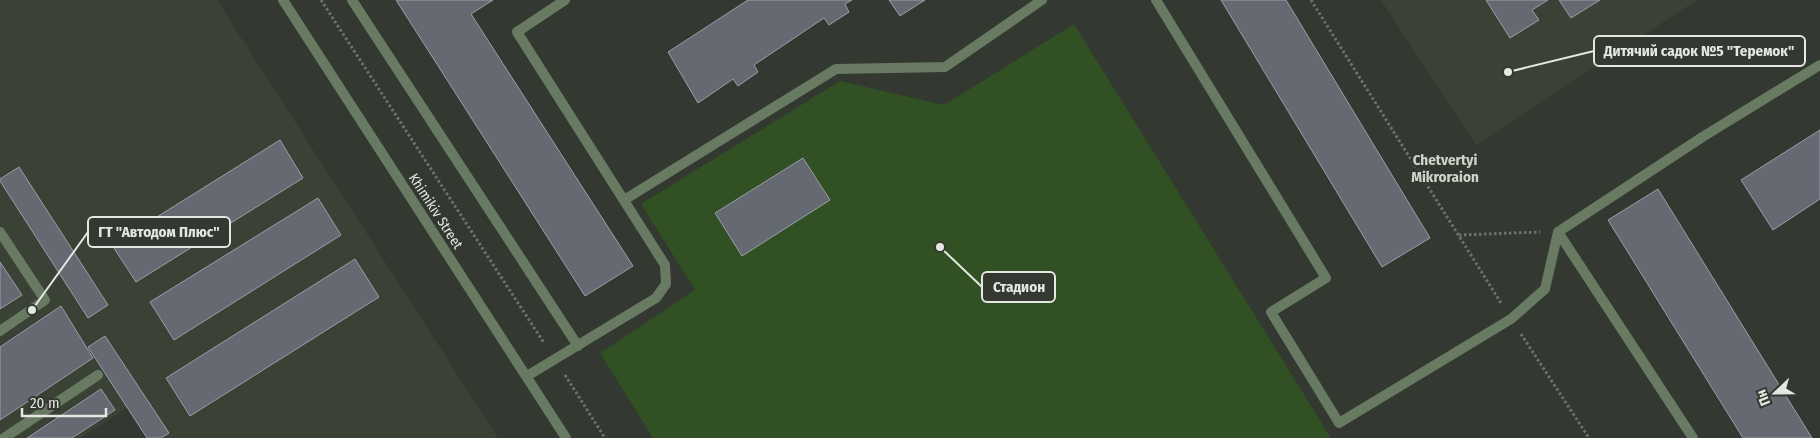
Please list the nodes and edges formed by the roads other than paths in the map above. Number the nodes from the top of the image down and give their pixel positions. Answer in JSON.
{"nodes":[{"id":1,"x":283,"y":0,"type":"edge"},
{"id":2,"x":352,"y":0,"type":"edge"},
{"id":3,"x":565,"y":0,"type":"edge"},
{"id":4,"x":1156,"y":0,"type":"edge"},
{"id":5,"x":1037,"y":1,"type":"edge"},
{"id":6,"x":1820,"y":65,"type":"edge"},
{"id":7,"x":624,"y":200,"type":"junction"},
{"id":8,"x":0,"y":232,"type":"edge"},
{"id":9,"x":1558,"y":232,"type":"junction"},
{"id":10,"x":0,"y":331,"type":"edge"},
{"id":11,"x":578,"y":346,"type":"junction"},
{"id":12,"x":98,"y":375,"type":"dead end"},
{"id":13,"x":527,"y":376,"type":"junction"},
{"id":14,"x":4,"y":438,"type":"edge"},
{"id":15,"x":566,"y":438,"type":"edge"},
{"id":16,"x":1693,"y":438,"type":"edge"}],
"edges":[{"from":1,"to":13,"type":"street","name":"Khimikiv Street"},
{"from":2,"to":11,"type":"street"},
{"from":3,"to":7,"type":"street"},
{"from":4,"to":9,"type":"street"},
{"from":5,"to":7,"type":"street"},
{"from":6,"to":9,"type":"street"},
{"from":7,"to":11,"type":"street"},
{"from":8,"to":10,"type":"street"},
{"from":9,"to":16,"type":"street"},
{"from":11,"to":13,"type":"street"},
{"from":12,"to":14,"type":"street"},
{"from":13,"to":15,"type":"street","name":"Khimikiv Street"}]}
